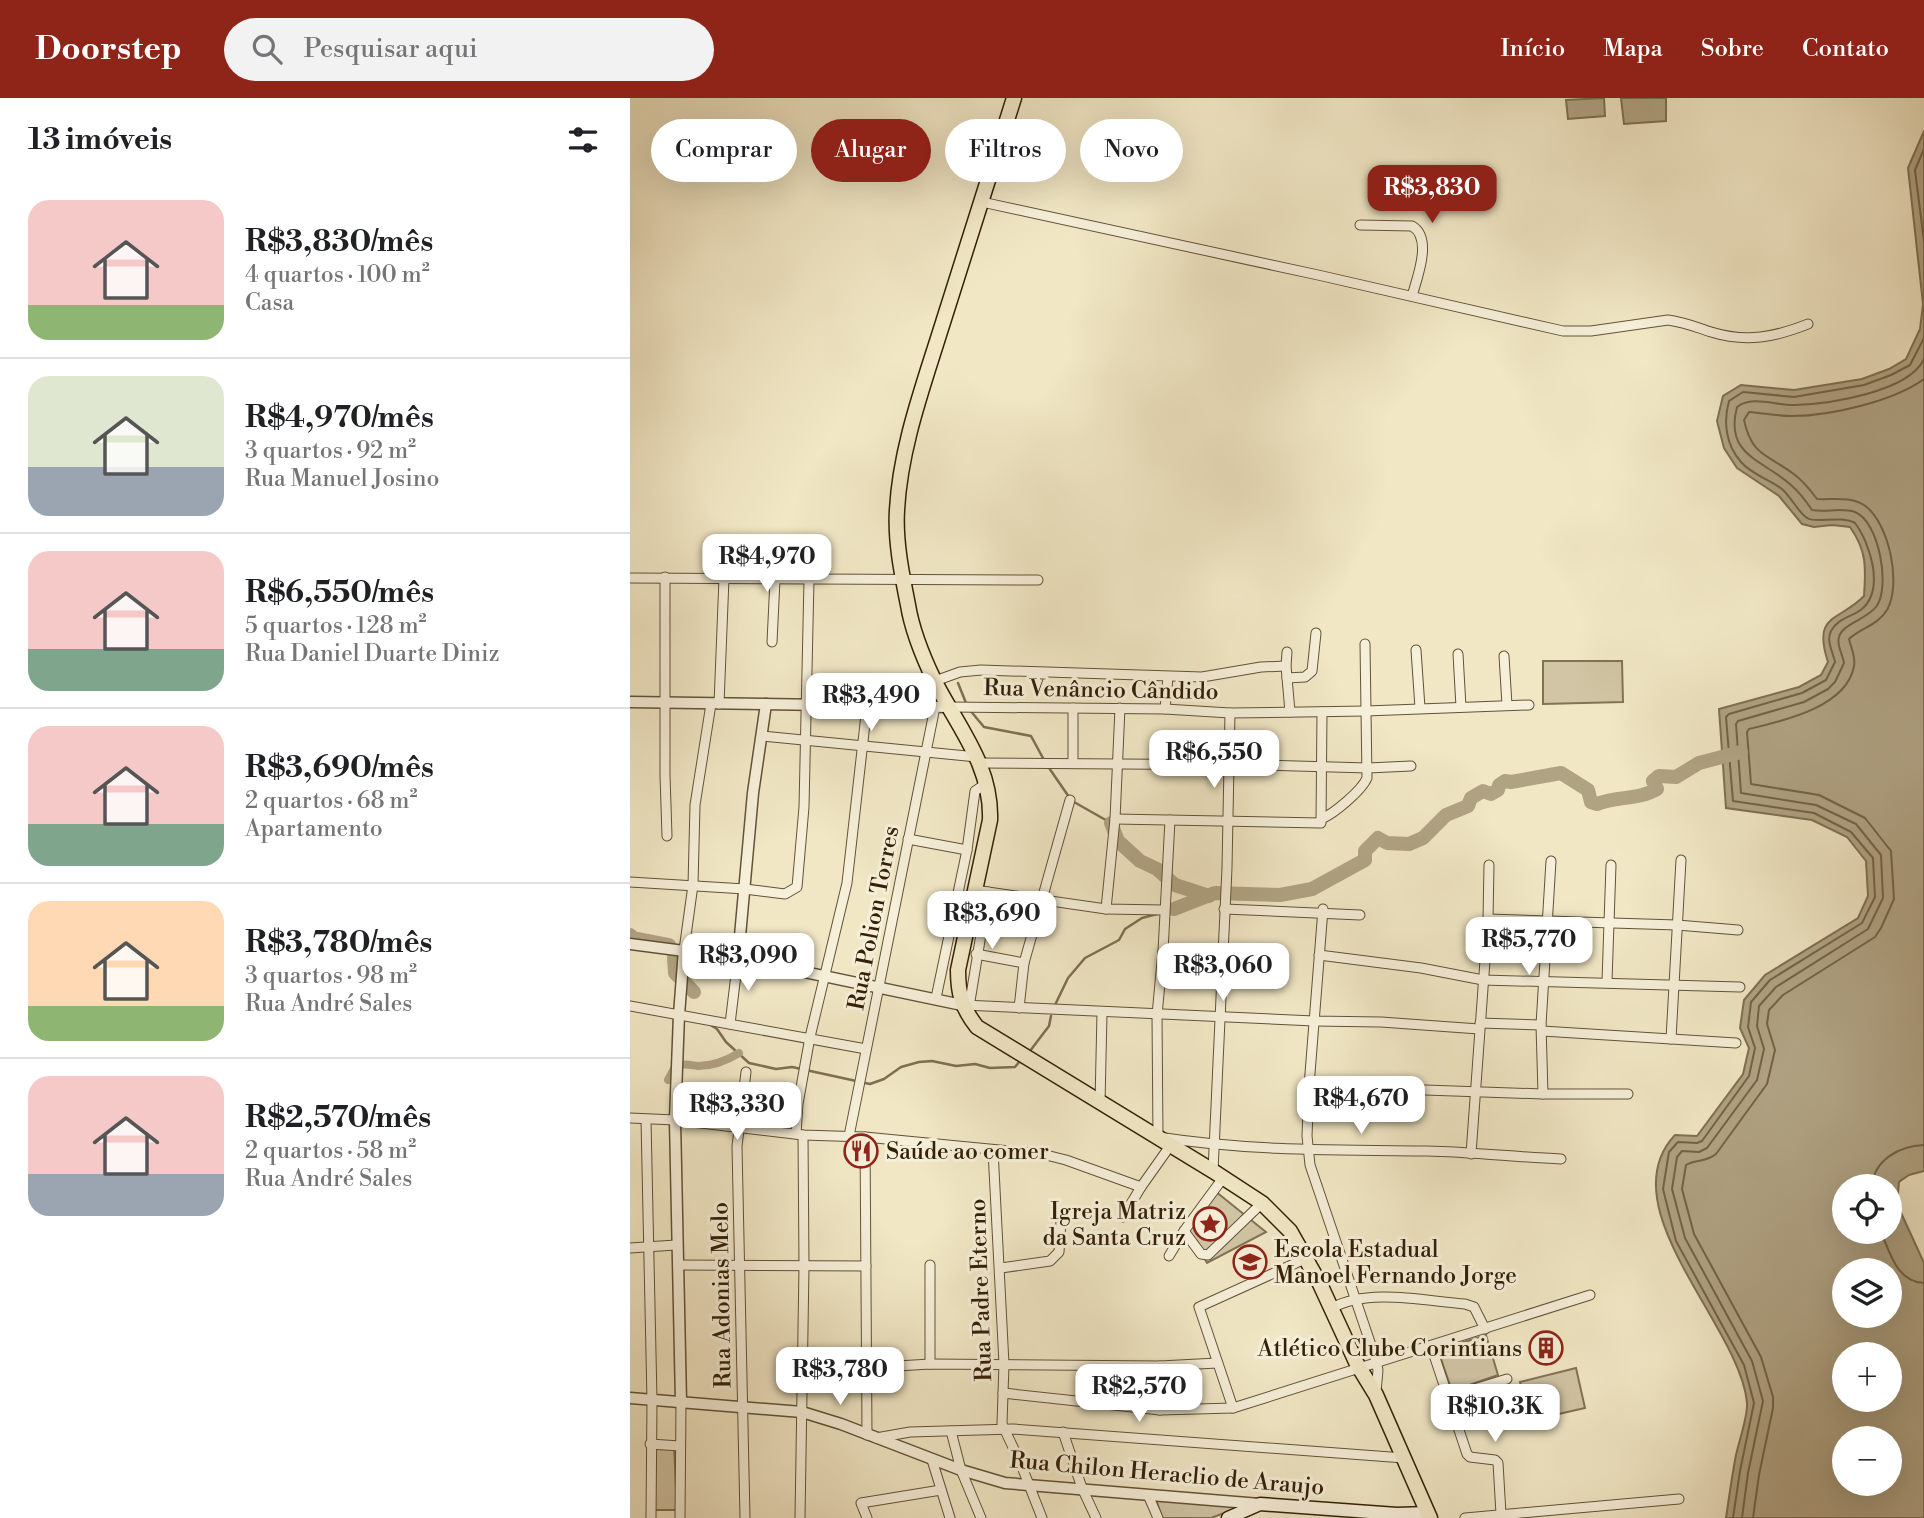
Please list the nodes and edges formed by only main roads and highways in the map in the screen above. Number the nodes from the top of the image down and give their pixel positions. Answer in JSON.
{"nodes":[{"id":1,"x":1014,"y":98,"type":"edge"},
{"id":2,"x":1275,"y":1511,"type":"edge"},
{"id":3,"x":1331,"y":1513,"type":"edge"},
{"id":4,"x":1248,"y":1514,"type":"edge"},
{"id":5,"x":1368,"y":1514,"type":"edge"},
{"id":6,"x":1429,"y":1516,"type":"edge"},
{"id":7,"x":1228,"y":1518,"type":"edge"}],
"edges":[{"from":1,"to":6,"type":"main road"},
{"from":2,"to":3,"type":"main road","name":"Rua Chilon Heraclio de Araujo"},
{"from":2,"to":4,"type":"main road","name":"Rua Chilon Heraclio de Araujo"},
{"from":3,"to":5,"type":"main road","name":"Rua Chilon Heraclio de Araujo"},
{"from":4,"to":7,"type":"main road"},
{"from":5,"to":6,"type":"main road","name":"Rua Chilon Heraclio de Araujo"}]}
